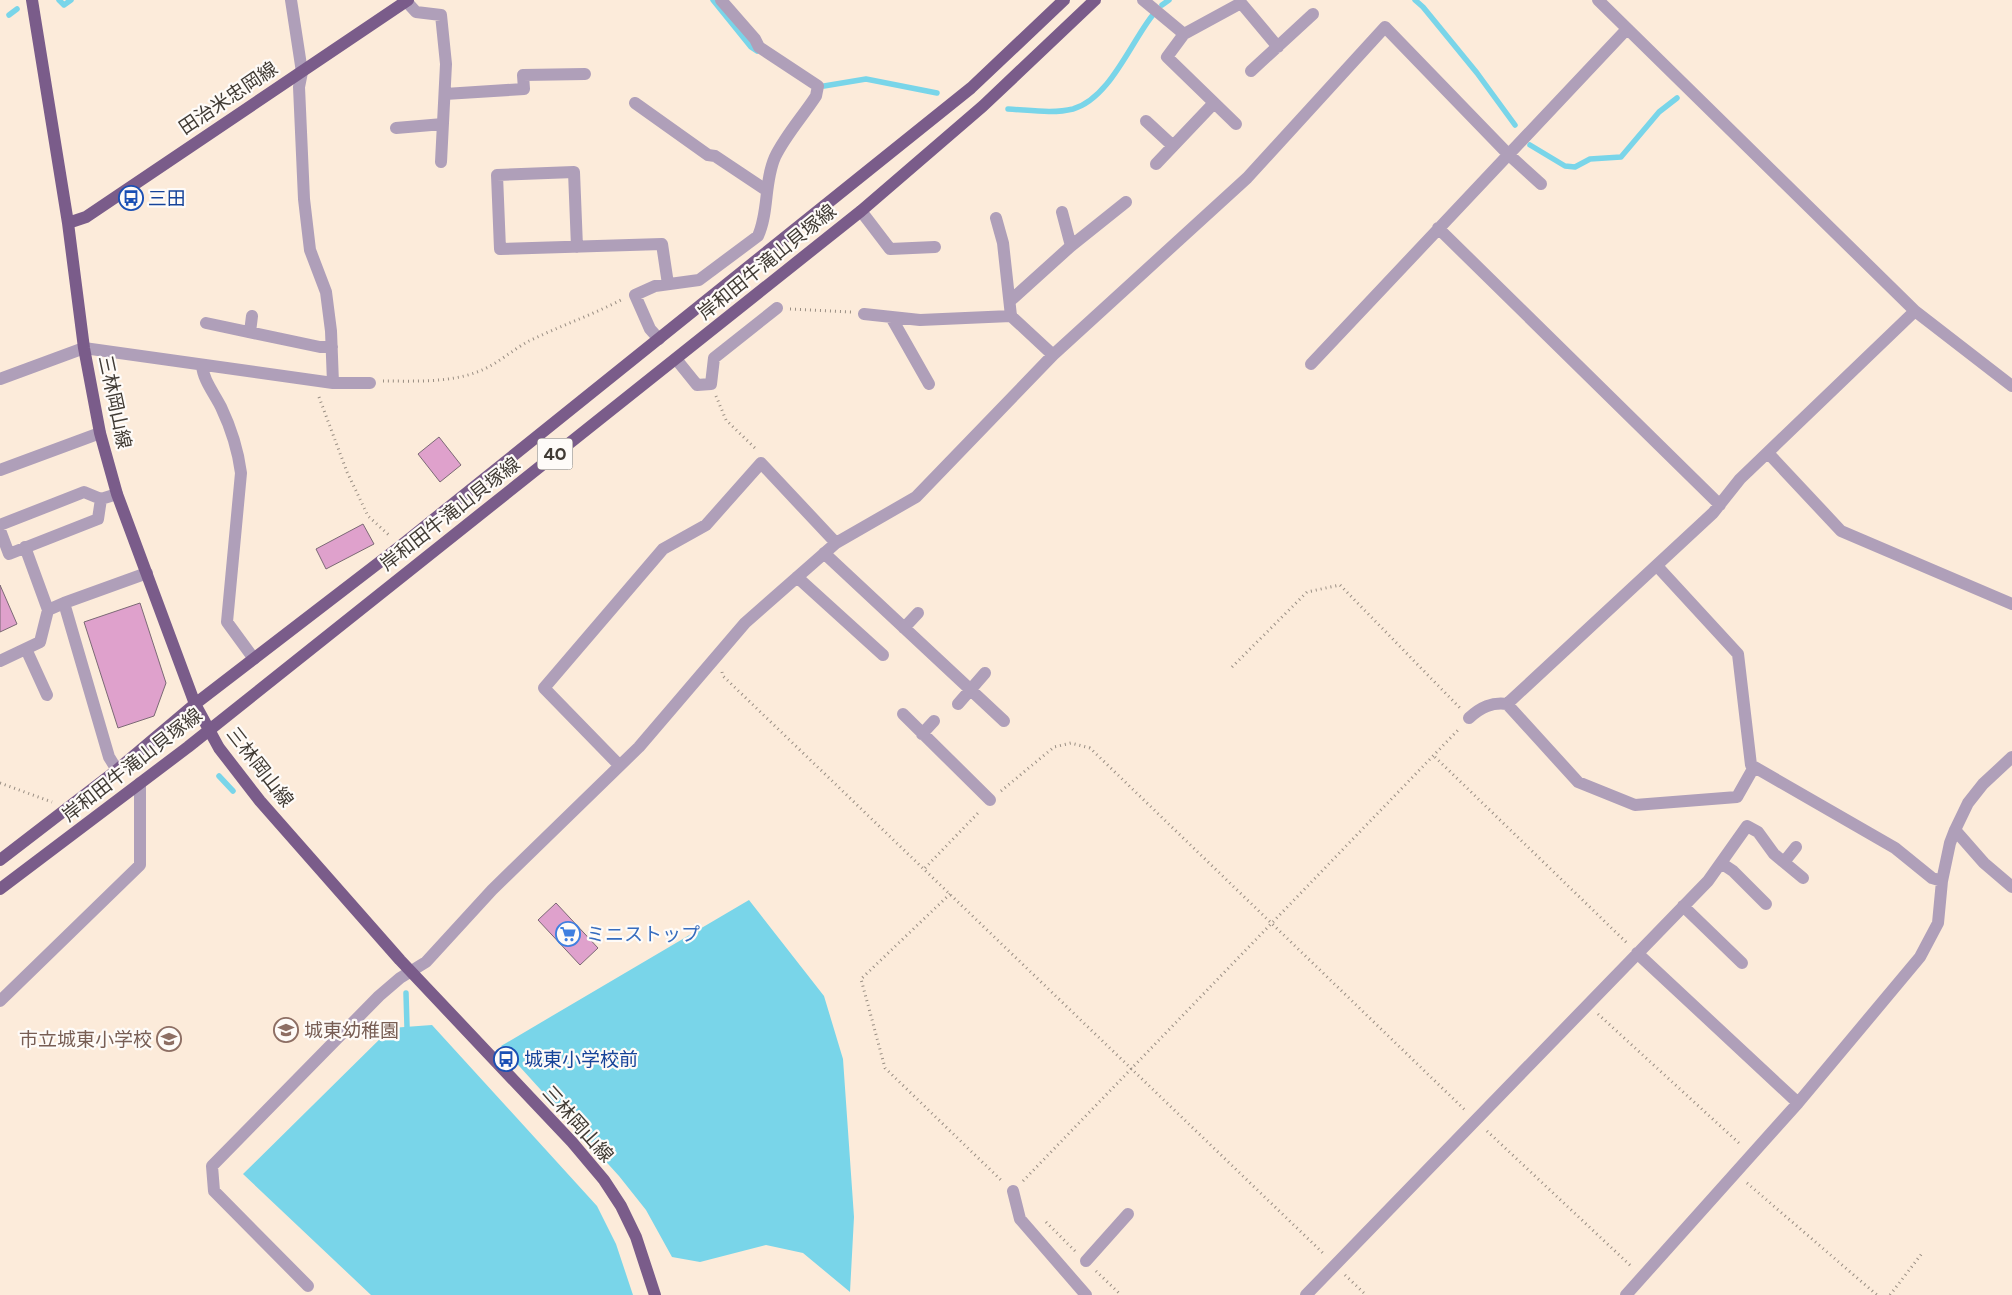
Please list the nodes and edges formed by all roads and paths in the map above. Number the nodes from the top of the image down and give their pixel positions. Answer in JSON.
{"nodes":[{"id":1,"x":32,"y":0,"type":"edge"},
{"id":2,"x":291,"y":0,"type":"edge"},
{"id":3,"x":407,"y":0,"type":"edge"},
{"id":4,"x":722,"y":0,"type":"edge"},
{"id":5,"x":1064,"y":0,"type":"edge"},
{"id":6,"x":1095,"y":0,"type":"edge"},
{"id":7,"x":1143,"y":0,"type":"edge"},
{"id":8,"x":1598,"y":0,"type":"edge"},
{"id":9,"x":1313,"y":14,"type":"dead end"},
{"id":10,"x":1628,"y":29,"type":"junction"},
{"id":11,"x":1184,"y":34,"type":"junction"},
{"id":12,"x":1278,"y":47,"type":"junction"},
{"id":13,"x":1251,"y":71,"type":"dead end"},
{"id":14,"x":302,"y":72,"type":"junction"},
{"id":15,"x":585,"y":74,"type":"dead end"},
{"id":16,"x":445,"y":94,"type":"junction"},
{"id":17,"x":635,"y":103,"type":"dead end"},
{"id":18,"x":1214,"y":103,"type":"junction"},
{"id":19,"x":1146,"y":121,"type":"dead end"},
{"id":20,"x":443,"y":124,"type":"junction"},
{"id":21,"x":1236,"y":124,"type":"dead end"},
{"id":22,"x":396,"y":128,"type":"dead end"},
{"id":23,"x":1173,"y":146,"type":"junction"},
{"id":24,"x":1508,"y":154,"type":"junction"},
{"id":25,"x":441,"y":162,"type":"dead end"},
{"id":26,"x":1156,"y":164,"type":"dead end"},
{"id":27,"x":1541,"y":184,"type":"dead end"},
{"id":28,"x":766,"y":190,"type":"junction"},
{"id":29,"x":1126,"y":202,"type":"dead end"},
{"id":30,"x":860,"y":211,"type":"junction"},
{"id":31,"x":1062,"y":212,"type":"dead end"},
{"id":32,"x":996,"y":218,"type":"dead end"},
{"id":33,"x":68,"y":223,"type":"junction"},
{"id":34,"x":1438,"y":228,"type":"junction"},
{"id":35,"x":935,"y":246,"type":"dead end"},
{"id":36,"x":1072,"y":246,"type":"junction"},
{"id":37,"x":577,"y":247,"type":"junction"},
{"id":38,"x":668,"y":284,"type":"junction"},
{"id":39,"x":635,"y":295,"type":"junction"},
{"id":40,"x":1010,"y":301,"type":"junction"},
{"id":41,"x":777,"y":308,"type":"joint"},
{"id":42,"x":1915,"y":310,"type":"junction"},
{"id":43,"x":864,"y":314,"type":"joint"},
{"id":44,"x":252,"y":316,"type":"dead end"},
{"id":45,"x":1011,"y":316,"type":"junction"},
{"id":46,"x":892,"y":317,"type":"junction"},
{"id":47,"x":206,"y":323,"type":"dead end"},
{"id":48,"x":250,"y":332,"type":"junction"},
{"id":49,"x":659,"y":339,"type":"junction"},
{"id":50,"x":332,"y":347,"type":"junction"},
{"id":51,"x":84,"y":348,"type":"junction"},
{"id":52,"x":1052,"y":355,"type":"junction"},
{"id":53,"x":676,"y":359,"type":"junction"},
{"id":54,"x":1311,"y":364,"type":"dead end"},
{"id":55,"x":202,"y":365,"type":"junction"},
{"id":56,"x":0,"y":379,"type":"edge"},
{"id":57,"x":312,"y":380,"type":"junction"},
{"id":58,"x":333,"y":383,"type":"junction"},
{"id":59,"x":370,"y":383,"type":"joint"},
{"id":60,"x":711,"y":384,"type":"junction"},
{"id":61,"x":929,"y":384,"type":"dead end"},
{"id":62,"x":2012,"y":386,"type":"edge"},
{"id":63,"x":100,"y":433,"type":"junction"},
{"id":64,"x":1768,"y":453,"type":"junction"},
{"id":65,"x":761,"y":463,"type":"junction"},
{"id":66,"x":0,"y":470,"type":"edge"},
{"id":67,"x":117,"y":494,"type":"junction"},
{"id":68,"x":101,"y":499,"type":"junction"},
{"id":69,"x":1720,"y":504,"type":"junction"},
{"id":70,"x":0,"y":525,"type":"edge"},
{"id":71,"x":0,"y":530,"type":"edge"},
{"id":72,"x":836,"y":543,"type":"junction"},
{"id":73,"x":25,"y":547,"type":"junction"},
{"id":74,"x":398,"y":548,"type":"junction"},
{"id":75,"x":824,"y":553,"type":"junction"},
{"id":76,"x":1657,"y":566,"type":"junction"},
{"id":77,"x":147,"y":573,"type":"junction"},
{"id":78,"x":797,"y":577,"type":"junction"},
{"id":79,"x":64,"y":603,"type":"junction"},
{"id":80,"x":2012,"y":604,"type":"edge"},
{"id":81,"x":48,"y":610,"type":"junction"},
{"id":82,"x":918,"y":612,"type":"dead end"},
{"id":83,"x":904,"y":628,"type":"junction"},
{"id":84,"x":26,"y":648,"type":"junction"},
{"id":85,"x":883,"y":655,"type":"dead end"},
{"id":86,"x":254,"y":659,"type":"junction"},
{"id":87,"x":713,"y":660,"type":"junction"},
{"id":88,"x":0,"y":661,"type":"edge"},
{"id":89,"x":1232,"y":667,"type":"dead end"},
{"id":90,"x":985,"y":673,"type":"dead end"},
{"id":91,"x":971,"y":690,"type":"junction"},
{"id":92,"x":47,"y":695,"type":"dead end"},
{"id":93,"x":195,"y":704,"type":"junction"},
{"id":94,"x":958,"y":704,"type":"dead end"},
{"id":95,"x":1507,"y":704,"type":"junction"},
{"id":96,"x":903,"y":714,"type":"dead end"},
{"id":97,"x":1470,"y":718,"type":"junction"},
{"id":98,"x":934,"y":721,"type":"dead end"},
{"id":99,"x":1004,"y":721,"type":"dead end"},
{"id":100,"x":208,"y":730,"type":"junction"},
{"id":101,"x":922,"y":734,"type":"junction"},
{"id":102,"x":2012,"y":756,"type":"edge"},
{"id":103,"x":1434,"y":757,"type":"junction"},
{"id":104,"x":619,"y":764,"type":"junction"},
{"id":105,"x":1754,"y":767,"type":"junction"},
{"id":106,"x":117,"y":770,"type":"junction"},
{"id":107,"x":0,"y":783,"type":"edge"},
{"id":108,"x":140,"y":783,"type":"junction"},
{"id":109,"x":990,"y":800,"type":"junction"},
{"id":110,"x":52,"y":802,"type":"dead end"},
{"id":111,"x":1956,"y":830,"type":"junction"},
{"id":112,"x":1796,"y":847,"type":"dead end"},
{"id":113,"x":0,"y":860,"type":"edge"},
{"id":114,"x":1784,"y":862,"type":"junction"},
{"id":115,"x":1721,"y":863,"type":"junction"},
{"id":116,"x":924,"y":868,"type":"junction"},
{"id":117,"x":1803,"y":878,"type":"dead end"},
{"id":118,"x":1942,"y":881,"type":"junction"},
{"id":119,"x":2012,"y":887,"type":"edge"},
{"id":120,"x":0,"y":889,"type":"edge"},
{"id":121,"x":950,"y":894,"type":"junction"},
{"id":122,"x":1766,"y":904,"type":"dead end"},
{"id":123,"x":1683,"y":906,"type":"junction"},
{"id":124,"x":1271,"y":924,"type":"junction"},
{"id":125,"x":1637,"y":953,"type":"junction"},
{"id":126,"x":1742,"y":963,"type":"dead end"},
{"id":127,"x":411,"y":972,"type":"junction"},
{"id":128,"x":0,"y":1001,"type":"edge"},
{"id":129,"x":1589,"y":1005,"type":"junction"},
{"id":130,"x":1130,"y":1069,"type":"junction"},
{"id":131,"x":1798,"y":1103,"type":"junction"},
{"id":132,"x":1476,"y":1120,"type":"junction"},
{"id":133,"x":1752,"y":1156,"type":"junction"},
{"id":134,"x":1736,"y":1174,"type":"junction"},
{"id":135,"x":1013,"y":1191,"type":"junction"},
{"id":136,"x":1128,"y":1214,"type":"dead end"},
{"id":137,"x":1040,"y":1217,"type":"dead end"},
{"id":138,"x":1923,"y":1252,"type":"dead end"},
{"id":139,"x":1086,"y":1261,"type":"junction"},
{"id":140,"x":1335,"y":1265,"type":"junction"},
{"id":141,"x":1643,"y":1278,"type":"junction"},
{"id":142,"x":308,"y":1286,"type":"dead end"},
{"id":143,"x":655,"y":1295,"type":"edge"},
{"id":144,"x":1086,"y":1295,"type":"edge"},
{"id":145,"x":1121,"y":1295,"type":"edge"},
{"id":146,"x":1306,"y":1295,"type":"edge"},
{"id":147,"x":1366,"y":1295,"type":"edge"},
{"id":148,"x":1626,"y":1295,"type":"edge"},
{"id":149,"x":1878,"y":1295,"type":"edge"},
{"id":150,"x":1890,"y":1295,"type":"edge"}],
"edges":[{"from":1,"to":33,"type":"main road","name":"三林岡山線"},
{"from":2,"to":14,"type":"street"},
{"from":3,"to":14,"type":"main road","name":"田治米忠岡線"},
{"from":3,"to":16,"type":"street"},
{"from":4,"to":28,"type":"street"},
{"from":5,"to":49,"type":"main road","name":"岸和田牛滝山貝塚線","number":"40"},
{"from":6,"to":30,"type":"main road","name":"岸和田牛滝山貝塚線","number":"40"},
{"from":7,"to":11,"type":"street"},
{"from":8,"to":10,"type":"street"},
{"from":9,"to":12,"type":"street"},
{"from":10,"to":24,"type":"street"},
{"from":10,"to":42,"type":"street"},
{"from":11,"to":12,"type":"street"},
{"from":11,"to":18,"type":"street"},
{"from":12,"to":13,"type":"street"},
{"from":14,"to":33,"type":"main road","name":"田治米忠岡線"},
{"from":14,"to":50,"type":"street"},
{"from":15,"to":16,"type":"street"},
{"from":16,"to":20,"type":"street"},
{"from":17,"to":28,"type":"street"},
{"from":18,"to":21,"type":"street"},
{"from":18,"to":23,"type":"street"},
{"from":19,"to":23,"type":"street"},
{"from":20,"to":22,"type":"street"},
{"from":20,"to":25,"type":"street"},
{"from":23,"to":26,"type":"street"},
{"from":24,"to":27,"type":"street"},
{"from":24,"to":34,"type":"street"},
{"from":24,"to":52,"type":"street"},
{"from":28,"to":38,"type":"street"},
{"from":29,"to":36,"type":"street"},
{"from":30,"to":35,"type":"street"},
{"from":30,"to":53,"type":"main road","name":"岸和田牛滝山貝塚線","number":"40"},
{"from":31,"to":36,"type":"street"},
{"from":32,"to":40,"type":"street"},
{"from":33,"to":51,"type":"main road","name":"三林岡山線"},
{"from":34,"to":54,"type":"street"},
{"from":34,"to":69,"type":"street"},
{"from":36,"to":40,"type":"street"},
{"from":37,"to":37,"type":"street"},
{"from":37,"to":38,"type":"street"},
{"from":38,"to":39,"type":"street"},
{"from":39,"to":49,"type":"street"},
{"from":39,"to":59,"type":"path"},
{"from":40,"to":45,"type":"street"},
{"from":41,"to":43,"type":"path"},
{"from":41,"to":60,"type":"street"},
{"from":42,"to":62,"type":"street"},
{"from":42,"to":64,"type":"street"},
{"from":43,"to":46,"type":"street"},
{"from":44,"to":48,"type":"street"},
{"from":45,"to":46,"type":"street"},
{"from":45,"to":52,"type":"street"},
{"from":46,"to":61,"type":"street"},
{"from":47,"to":48,"type":"street"},
{"from":48,"to":50,"type":"street"},
{"from":49,"to":74,"type":"main road","name":"岸和田牛滝山貝塚線","number":"40"},
{"from":50,"to":58,"type":"street"},
{"from":51,"to":55,"type":"street"},
{"from":51,"to":56,"type":"street"},
{"from":51,"to":63,"type":"main road","name":"三林岡山線"},
{"from":52,"to":72,"type":"street"},
{"from":53,"to":60,"type":"street"},
{"from":53,"to":100,"type":"main road","name":"岸和田牛滝山貝塚線","number":"40"},
{"from":55,"to":57,"type":"street"},
{"from":55,"to":86,"type":"street"},
{"from":57,"to":58,"type":"street"},
{"from":57,"to":74,"type":"path"},
{"from":58,"to":59,"type":"street"},
{"from":60,"to":65,"type":"path"},
{"from":63,"to":66,"type":"street"},
{"from":63,"to":67,"type":"main road","name":"三林岡山線"},
{"from":64,"to":69,"type":"street"},
{"from":64,"to":80,"type":"street"},
{"from":65,"to":72,"type":"street"},
{"from":65,"to":104,"type":"street"},
{"from":67,"to":68,"type":"street"},
{"from":67,"to":77,"type":"main road","name":"三林岡山線"},
{"from":68,"to":70,"type":"street"},
{"from":68,"to":73,"type":"street"},
{"from":69,"to":76,"type":"street"},
{"from":71,"to":73,"type":"street"},
{"from":72,"to":75,"type":"street"},
{"from":73,"to":81,"type":"street"},
{"from":74,"to":86,"type":"main road","name":"岸和田牛滝山貝塚線","number":"40"},
{"from":75,"to":78,"type":"street"},
{"from":75,"to":83,"type":"street"},
{"from":76,"to":95,"type":"street"},
{"from":76,"to":105,"type":"street"},
{"from":77,"to":79,"type":"street"},
{"from":77,"to":93,"type":"main road","name":"三林岡山線"},
{"from":78,"to":85,"type":"street"},
{"from":78,"to":87,"type":"street"},
{"from":79,"to":81,"type":"street"},
{"from":79,"to":106,"type":"street"},
{"from":81,"to":84,"type":"street"},
{"from":82,"to":83,"type":"street"},
{"from":83,"to":91,"type":"street"},
{"from":84,"to":88,"type":"street"},
{"from":84,"to":92,"type":"street"},
{"from":86,"to":93,"type":"main road","name":"岸和田牛滝山貝塚線","number":"40"},
{"from":87,"to":104,"type":"street"},
{"from":87,"to":116,"type":"path"},
{"from":89,"to":97,"type":"path"},
{"from":90,"to":91,"type":"street"},
{"from":91,"to":94,"type":"street"},
{"from":91,"to":99,"type":"street"},
{"from":93,"to":100,"type":"main road","name":"三林岡山線"},
{"from":93,"to":106,"type":"main road","name":"岸和田牛滝山貝塚線","number":"40"},
{"from":95,"to":97,"type":"street"},
{"from":95,"to":105,"type":"street"},
{"from":96,"to":101,"type":"street"},
{"from":97,"to":103,"type":"path"},
{"from":98,"to":101,"type":"street"},
{"from":100,"to":108,"type":"main road","name":"岸和田牛滝山貝塚線","number":"40"},
{"from":100,"to":127,"type":"main road","name":"三林岡山線"},
{"from":101,"to":109,"type":"street"},
{"from":102,"to":111,"type":"street"},
{"from":103,"to":124,"type":"path"},
{"from":103,"to":125,"type":"path"},
{"from":104,"to":127,"type":"street"},
{"from":105,"to":118,"type":"street"},
{"from":106,"to":113,"type":"main road","name":"岸和田牛滝山貝塚線","number":"40"},
{"from":107,"to":110,"type":"path"},
{"from":108,"to":120,"type":"main road","name":"岸和田牛滝山貝塚線","number":"40"},
{"from":108,"to":128,"type":"street"},
{"from":109,"to":116,"type":"path"},
{"from":109,"to":124,"type":"path"},
{"from":111,"to":118,"type":"street"},
{"from":111,"to":119,"type":"street"},
{"from":112,"to":114,"type":"street"},
{"from":114,"to":115,"type":"street"},
{"from":114,"to":117,"type":"street"},
{"from":115,"to":122,"type":"street"},
{"from":115,"to":123,"type":"street"},
{"from":116,"to":121,"type":"path"},
{"from":118,"to":131,"type":"street"},
{"from":121,"to":130,"type":"path"},
{"from":121,"to":135,"type":"path"},
{"from":123,"to":125,"type":"street"},
{"from":123,"to":126,"type":"street"},
{"from":124,"to":130,"type":"path"},
{"from":124,"to":132,"type":"path"},
{"from":125,"to":129,"type":"street"},
{"from":125,"to":131,"type":"street"},
{"from":127,"to":142,"type":"street"},
{"from":127,"to":143,"type":"main road","name":"三林岡山線"},
{"from":129,"to":132,"type":"street"},
{"from":129,"to":133,"type":"path"},
{"from":130,"to":135,"type":"path"},
{"from":130,"to":140,"type":"path"},
{"from":131,"to":133,"type":"street"},
{"from":132,"to":140,"type":"street"},
{"from":132,"to":141,"type":"path"},
{"from":133,"to":134,"type":"street"},
{"from":134,"to":141,"type":"street"},
{"from":134,"to":149,"type":"path"},
{"from":135,"to":144,"type":"street"},
{"from":136,"to":139,"type":"street"},
{"from":137,"to":139,"type":"path"},
{"from":138,"to":150,"type":"path"},
{"from":139,"to":145,"type":"path"},
{"from":140,"to":146,"type":"street"},
{"from":140,"to":147,"type":"path"},
{"from":141,"to":148,"type":"street"}]}
